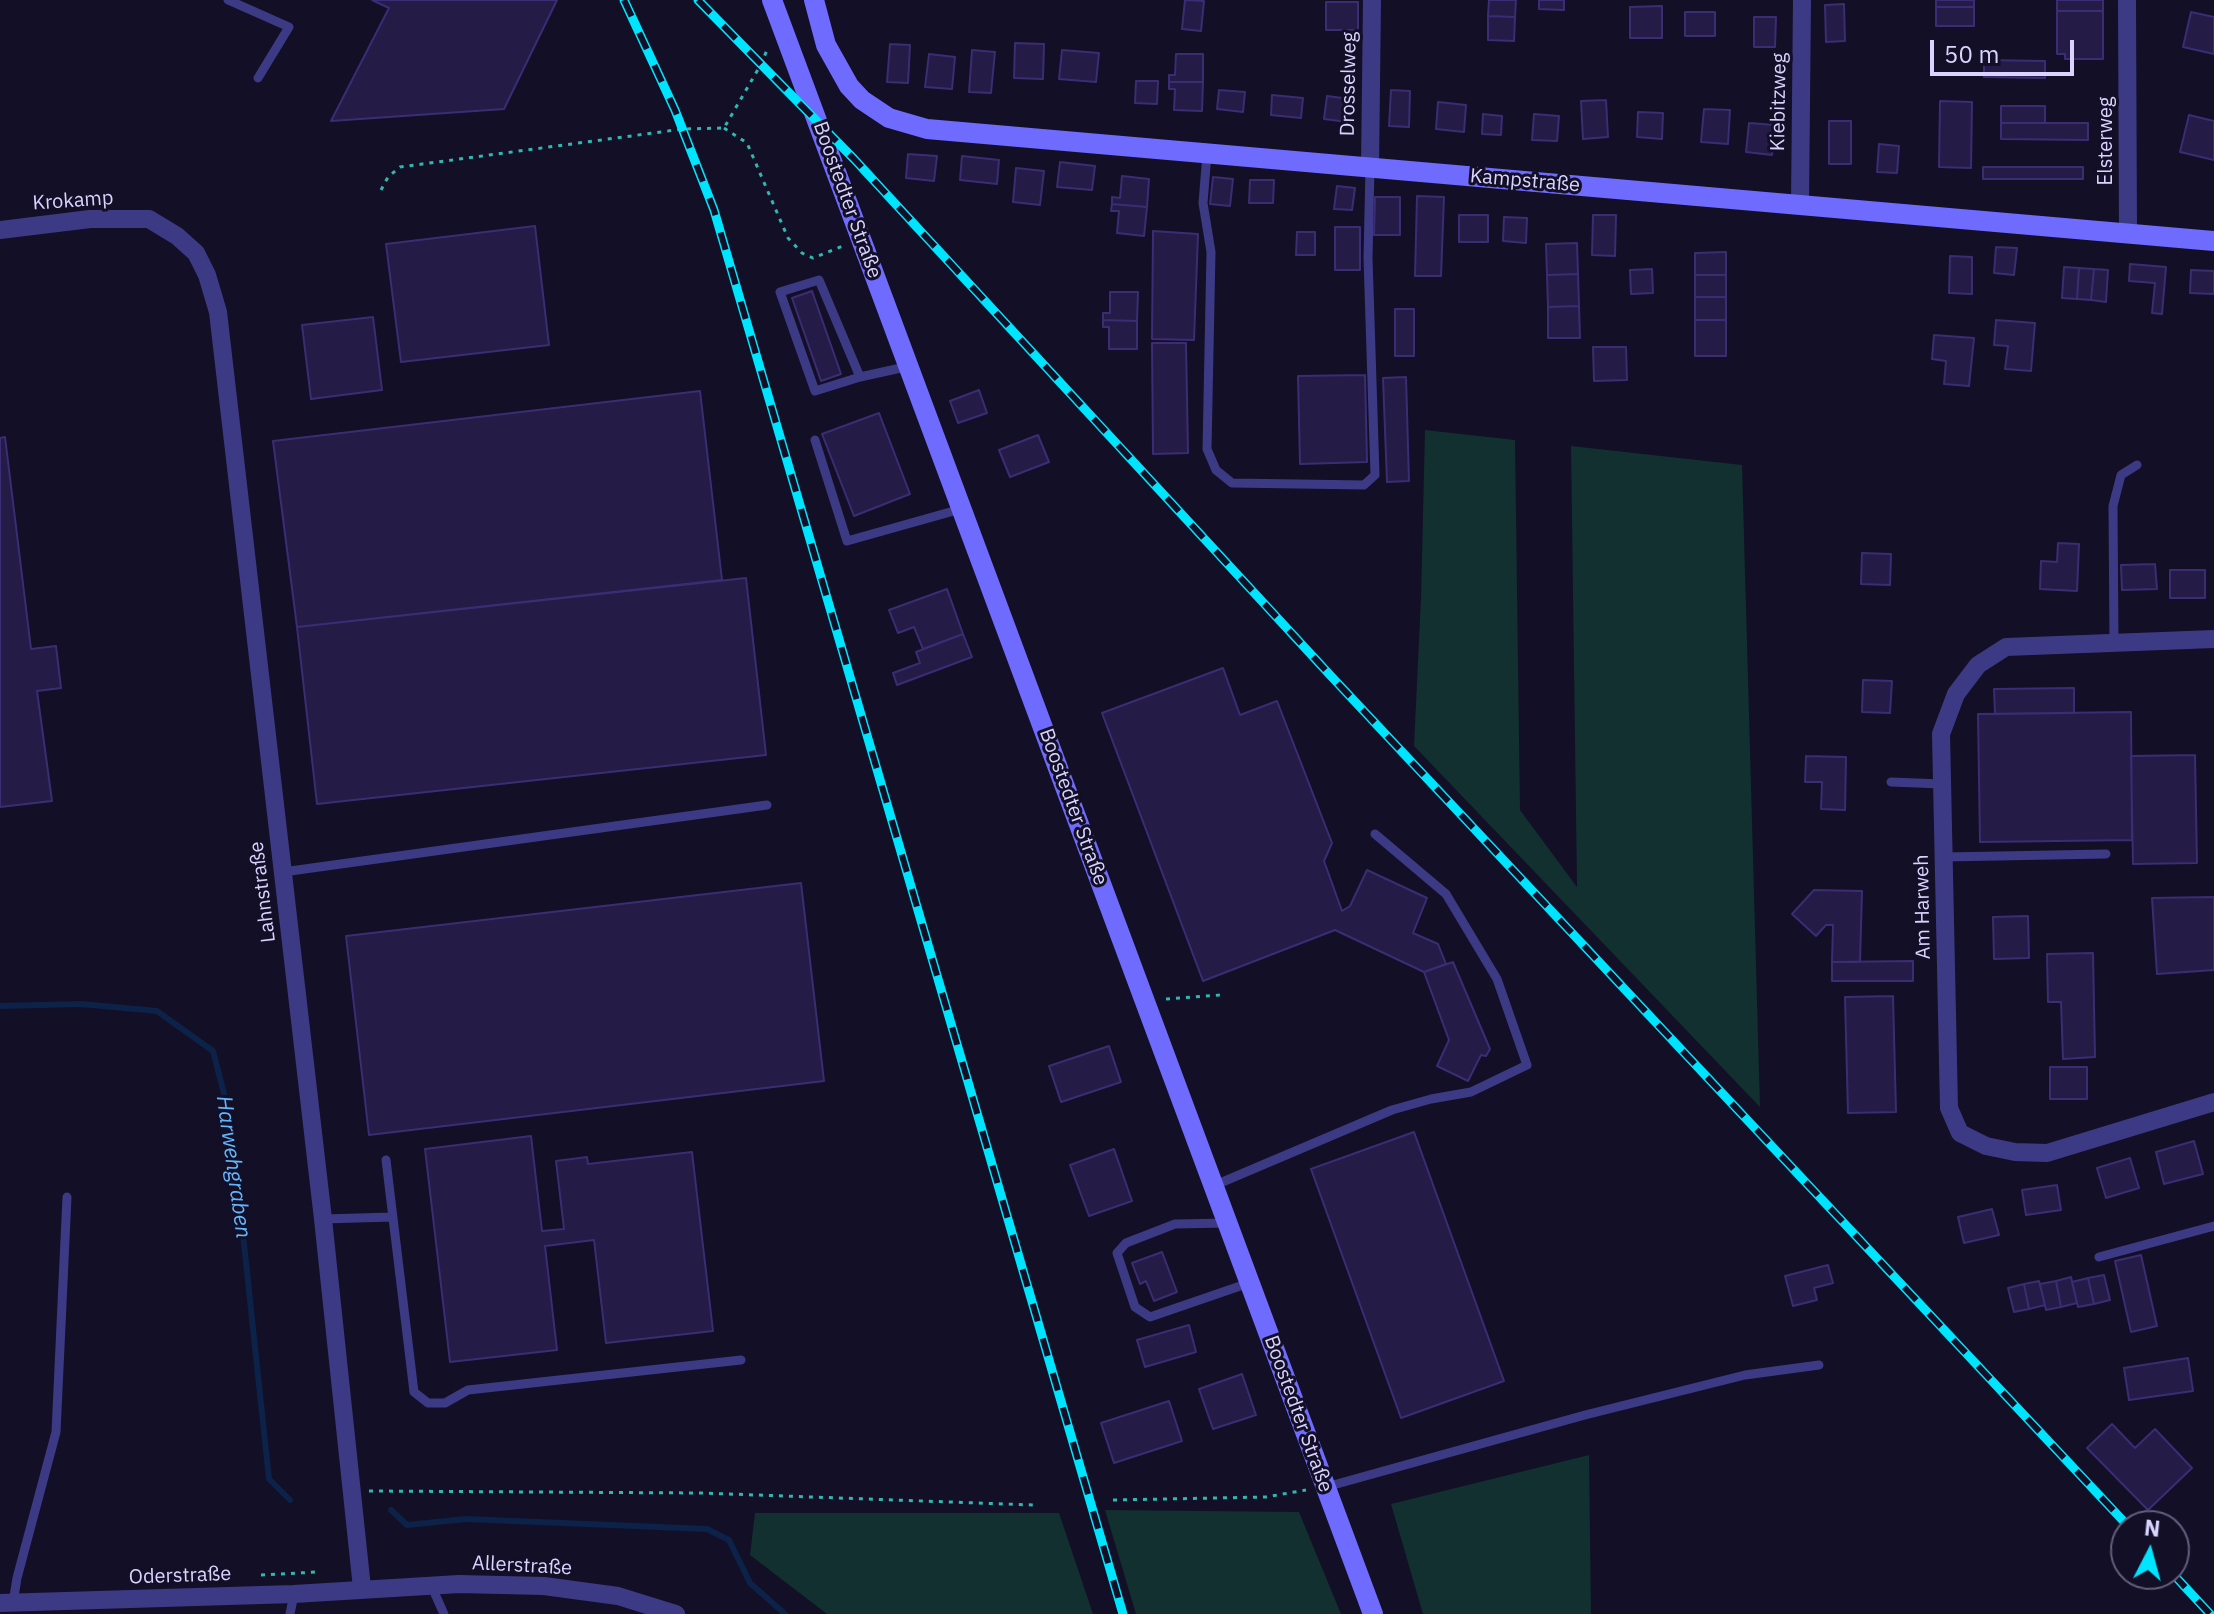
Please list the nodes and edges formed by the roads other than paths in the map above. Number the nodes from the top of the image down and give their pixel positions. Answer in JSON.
{"nodes":[{"id":1,"x":228,"y":0,"type":"edge"},
{"id":2,"x":772,"y":0,"type":"edge"},
{"id":3,"x":814,"y":0,"type":"edge"},
{"id":4,"x":1372,"y":0,"type":"edge"},
{"id":5,"x":1802,"y":0,"type":"edge"},
{"id":6,"x":2127,"y":0,"type":"edge"},
{"id":7,"x":258,"y":78,"type":"dead end"},
{"id":8,"x":1207,"y":153,"type":"junction"},
{"id":9,"x":1370,"y":168,"type":"junction"},
{"id":10,"x":1800,"y":204,"type":"junction"},
{"id":11,"x":149,"y":219,"type":"joint"},
{"id":12,"x":0,"y":230,"type":"edge"},
{"id":13,"x":2128,"y":234,"type":"junction"},
{"id":14,"x":2214,"y":241,"type":"edge"},
{"id":15,"x":910,"y":366,"type":"junction"},
{"id":16,"x":860,"y":377,"type":"junction"},
{"id":17,"x":815,"y":440,"type":"dead end"},
{"id":18,"x":2137,"y":465,"type":"dead end"},
{"id":19,"x":961,"y":509,"type":"junction"},
{"id":20,"x":2214,"y":639,"type":"edge"},
{"id":21,"x":2114,"y":643,"type":"junction"},
{"id":22,"x":1891,"y":782,"type":"dead end"},
{"id":23,"x":1942,"y":784,"type":"junction"},
{"id":24,"x":767,"y":805,"type":"dead end"},
{"id":25,"x":1375,"y":834,"type":"dead end"},
{"id":26,"x":2106,"y":854,"type":"dead end"},
{"id":27,"x":1944,"y":857,"type":"junction"},
{"id":28,"x":283,"y":872,"type":"junction"},
{"id":29,"x":2214,"y":1102,"type":"edge"},
{"id":30,"x":386,"y":1160,"type":"dead end"},
{"id":31,"x":1213,"y":1186,"type":"junction"},
{"id":32,"x":67,"y":1197,"type":"dead end"},
{"id":33,"x":392,"y":1217,"type":"junction"},
{"id":34,"x":323,"y":1219,"type":"junction"},
{"id":35,"x":1227,"y":1223,"type":"junction"},
{"id":36,"x":2214,"y":1226,"type":"edge"},
{"id":37,"x":2099,"y":1257,"type":"dead end"},
{"id":38,"x":1249,"y":1283,"type":"junction"},
{"id":39,"x":741,"y":1360,"type":"dead end"},
{"id":40,"x":1819,"y":1365,"type":"dead end"},
{"id":41,"x":1326,"y":1487,"type":"junction"},
{"id":42,"x":431,"y":1585,"type":"junction"},
{"id":43,"x":362,"y":1588,"type":"junction"},
{"id":44,"x":294,"y":1594,"type":"junction"},
{"id":45,"x":7,"y":1603,"type":"edge"},
{"id":46,"x":80,"y":1608,"type":"edge"},
{"id":47,"x":290,"y":1614,"type":"edge"},
{"id":48,"x":444,"y":1614,"type":"edge"},
{"id":49,"x":676,"y":1614,"type":"edge"},
{"id":50,"x":1373,"y":1614,"type":"edge"}],
"edges":[{"from":1,"to":7,"type":"lane"},
{"from":2,"to":15,"type":"street","name":"Boostedter Straße"},
{"from":3,"to":8,"type":"street","name":"Kampstraße"},
{"from":4,"to":9,"type":"street","name":"Drosselweg"},
{"from":5,"to":10,"type":"street","name":"Kiebitzweg"},
{"from":6,"to":13,"type":"street","name":"Elsterweg"},
{"from":8,"to":9,"type":"street","name":"Kampstraße"},
{"from":8,"to":9,"type":"lane"},
{"from":9,"to":10,"type":"street","name":"Kampstraße"},
{"from":10,"to":13,"type":"street","name":"Kampstraße"},
{"from":11,"to":12,"type":"street","name":"Krokamp"},
{"from":11,"to":28,"type":"street","name":"Lahnstraße"},
{"from":13,"to":14,"type":"street","name":"Kampstraße"},
{"from":15,"to":16,"type":"lane"},
{"from":15,"to":19,"type":"street","name":"Boostedter Straße"},
{"from":16,"to":16,"type":"lane"},
{"from":17,"to":19,"type":"lane"},
{"from":18,"to":21,"type":"lane"},
{"from":19,"to":31,"type":"street","name":"Boostedter Straße"},
{"from":20,"to":21,"type":"street","name":"Am Harweh"},
{"from":21,"to":23,"type":"street","name":"Am Harweh"},
{"from":22,"to":23,"type":"lane"},
{"from":23,"to":27,"type":"street","name":"Am Harweh"},
{"from":24,"to":28,"type":"lane"},
{"from":25,"to":31,"type":"lane"},
{"from":26,"to":27,"type":"lane"},
{"from":27,"to":29,"type":"street","name":"Am Harweh"},
{"from":28,"to":34,"type":"street","name":"Lahnstraße"},
{"from":30,"to":33,"type":"lane"},
{"from":31,"to":35,"type":"street","name":"Boostedter Straße"},
{"from":32,"to":45,"type":"lane"},
{"from":33,"to":34,"type":"lane"},
{"from":33,"to":39,"type":"lane"},
{"from":34,"to":43,"type":"street","name":"Lahnstraße"},
{"from":35,"to":38,"type":"street","name":"Boostedter Straße"},
{"from":35,"to":38,"type":"lane"},
{"from":36,"to":37,"type":"lane"},
{"from":38,"to":41,"type":"street","name":"Boostedter Straße"},
{"from":40,"to":41,"type":"lane"},
{"from":41,"to":50,"type":"street","name":"Boostedter Straße"},
{"from":42,"to":43,"type":"street","name":"Allerstraße"},
{"from":42,"to":48,"type":"lane"},
{"from":42,"to":49,"type":"street","name":"Allerstraße"},
{"from":43,"to":44,"type":"street","name":"Oderstraße"},
{"from":44,"to":46,"type":"street","name":"Oderstraße"},
{"from":44,"to":47,"type":"lane"},
{"from":45,"to":46,"type":"street","name":"Oderstraße"}]}
